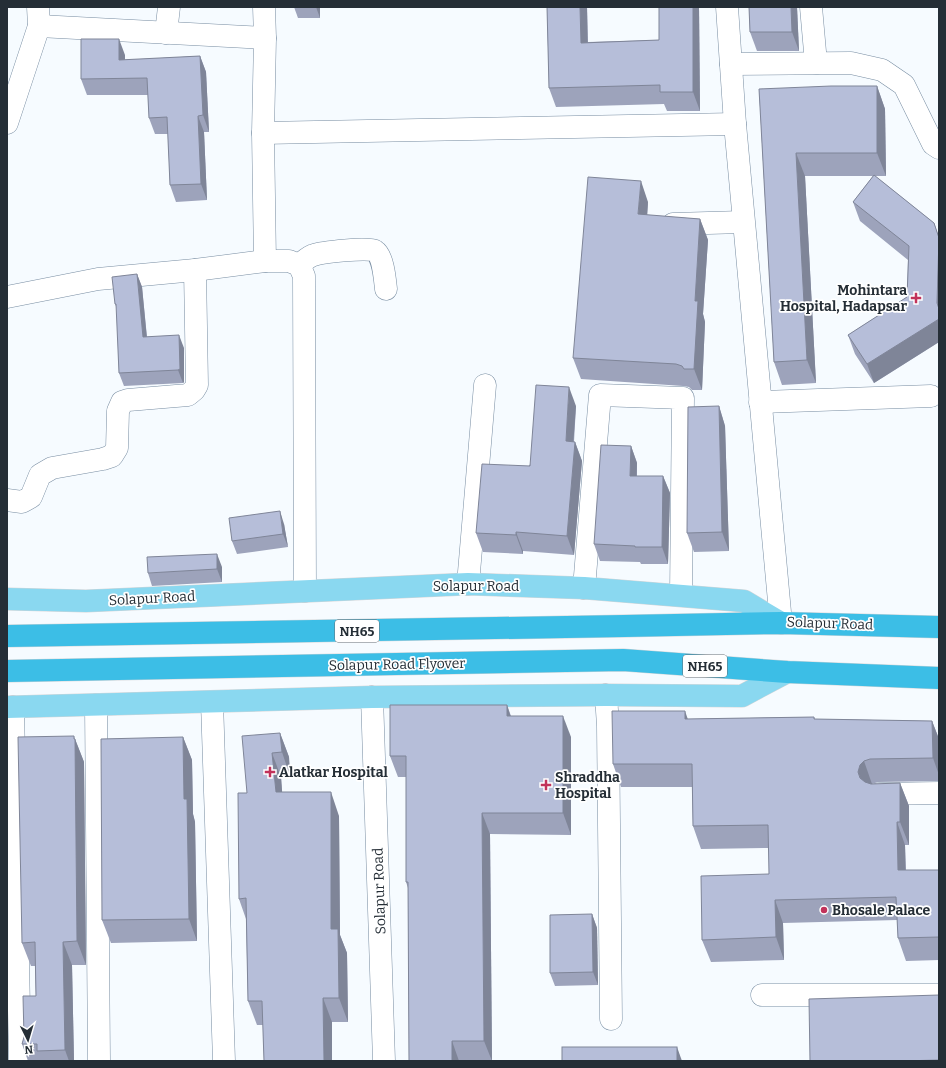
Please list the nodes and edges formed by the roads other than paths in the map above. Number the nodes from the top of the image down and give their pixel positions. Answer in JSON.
{"nodes":[{"id":1,"x":169,"y":7,"type":"edge"},
{"id":2,"x":264,"y":7,"type":"edge"},
{"id":3,"x":727,"y":7,"type":"edge"},
{"id":4,"x":811,"y":7,"type":"edge"},
{"id":5,"x":39,"y":17,"type":"edge"},
{"id":6,"x":166,"y":33,"type":"junction"},
{"id":7,"x":265,"y":38,"type":"junction"},
{"id":8,"x":816,"y":63,"type":"junction"},
{"id":9,"x":731,"y":64,"type":"junction"},
{"id":10,"x":7,"y":123,"type":"edge"},
{"id":11,"x":734,"y":124,"type":"junction"},
{"id":12,"x":263,"y":133,"type":"junction"},
{"id":13,"x":939,"y":148,"type":"edge"},
{"id":14,"x":743,"y":222,"type":"junction"},
{"id":15,"x":660,"y":224,"type":"edge"},
{"id":16,"x":265,"y":261,"type":"junction"},
{"id":17,"x":299,"y":266,"type":"junction"},
{"id":18,"x":195,"y":270,"type":"junction"},
{"id":19,"x":386,"y":289,"type":"dead end"},
{"id":20,"x":7,"y":297,"type":"edge"},
{"id":21,"x":485,"y":385,"type":"dead end"},
{"id":22,"x":931,"y":396,"type":"dead end"},
{"id":23,"x":760,"y":402,"type":"junction"},
{"id":24,"x":7,"y":500,"type":"edge"},
{"id":25,"x":468,"y":584,"type":"junction"},
{"id":26,"x":584,"y":588,"type":"junction"},
{"id":27,"x":305,"y":591,"type":"junction"},
{"id":28,"x":681,"y":596,"type":"junction"},
{"id":29,"x":7,"y":599,"type":"edge"},
{"id":30,"x":781,"y":623,"type":"junction"},
{"id":31,"x":939,"y":627,"type":"edge"},
{"id":32,"x":7,"y":636,"type":"edge"},
{"id":33,"x":7,"y":671,"type":"edge"},
{"id":34,"x":787,"y":672,"type":"junction"},
{"id":35,"x":939,"y":678,"type":"edge"},
{"id":36,"x":606,"y":695,"type":"junction"},
{"id":37,"x":372,"y":698,"type":"junction"},
{"id":38,"x":212,"y":702,"type":"junction"},
{"id":39,"x":96,"y":705,"type":"junction"},
{"id":40,"x":10,"y":707,"type":"edge"},
{"id":41,"x":939,"y":793,"type":"edge"},
{"id":42,"x":879,"y":794,"type":"edge"},
{"id":43,"x":762,"y":995,"type":"dead end"},
{"id":44,"x":939,"y":995,"type":"edge"},
{"id":45,"x":611,"y":1019,"type":"dead end"},
{"id":46,"x":20,"y":1061,"type":"edge"},
{"id":47,"x":98,"y":1061,"type":"edge"},
{"id":48,"x":224,"y":1061,"type":"edge"},
{"id":49,"x":384,"y":1061,"type":"edge"}],
"edges":[{"from":1,"to":6,"type":"street"},
{"from":2,"to":7,"type":"street"},
{"from":3,"to":9,"type":"street"},
{"from":4,"to":8,"type":"street"},
{"from":5,"to":6,"type":"street"},
{"from":5,"to":10,"type":"street"},
{"from":6,"to":7,"type":"street"},
{"from":7,"to":12,"type":"street"},
{"from":8,"to":9,"type":"street"},
{"from":8,"to":13,"type":"street"},
{"from":9,"to":11,"type":"street"},
{"from":11,"to":12,"type":"street"},
{"from":11,"to":14,"type":"street"},
{"from":12,"to":16,"type":"street"},
{"from":14,"to":15,"type":"street"},
{"from":14,"to":23,"type":"street"},
{"from":16,"to":17,"type":"street"},
{"from":16,"to":18,"type":"street"},
{"from":17,"to":19,"type":"street"},
{"from":17,"to":27,"type":"street"},
{"from":18,"to":20,"type":"street"},
{"from":18,"to":24,"type":"street"},
{"from":21,"to":25,"type":"street"},
{"from":22,"to":23,"type":"street"},
{"from":23,"to":30,"type":"street"},
{"from":25,"to":26,"type":"main road","name":"Solapur Road"},
{"from":25,"to":27,"type":"main road","name":"Solapur Road"},
{"from":26,"to":28,"type":"main road","name":"Solapur Road"},
{"from":26,"to":28,"type":"street"},
{"from":27,"to":29,"type":"main road","name":"Solapur Road"},
{"from":28,"to":30,"type":"main road","name":"Solapur Road"},
{"from":30,"to":31,"type":"highway","name":"Solapur Road","number":"NH65"},
{"from":30,"to":32,"type":"highway","number":"NH65"},
{"from":33,"to":34,"type":"highway","name":"Solapur Road Flyover","number":"NH65"},
{"from":34,"to":35,"type":"highway","number":"NH65"},
{"from":34,"to":36,"type":"main road"},
{"from":36,"to":37,"type":"main road"},
{"from":36,"to":45,"type":"street"},
{"from":37,"to":38,"type":"main road"},
{"from":37,"to":49,"type":"street","name":"Solapur Road"},
{"from":38,"to":39,"type":"main road"},
{"from":38,"to":48,"type":"street"},
{"from":39,"to":40,"type":"main road"},
{"from":39,"to":47,"type":"street"},
{"from":40,"to":46,"type":"street"},
{"from":41,"to":42,"type":"street"},
{"from":43,"to":44,"type":"street"}]}
